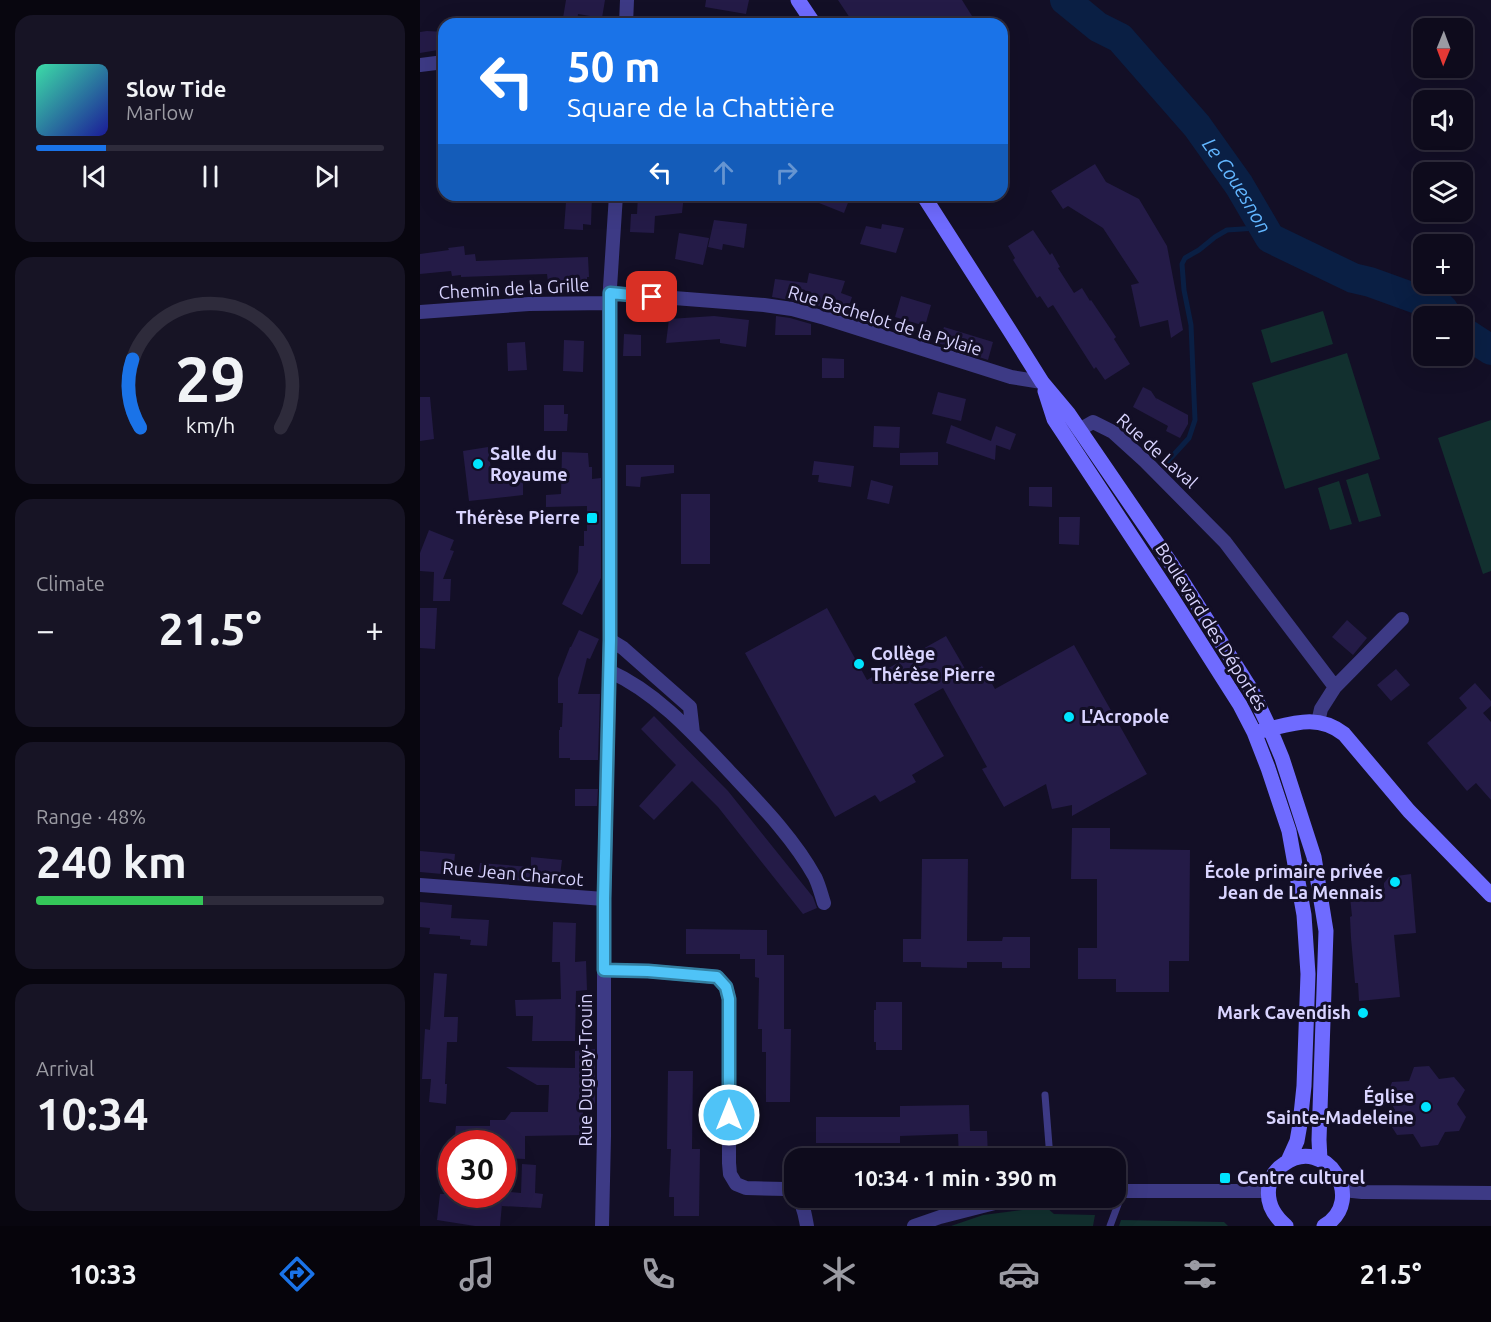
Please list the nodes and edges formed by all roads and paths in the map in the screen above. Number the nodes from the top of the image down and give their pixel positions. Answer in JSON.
{"nodes":[{"id":1,"x":627,"y":0,"type":"edge"},
{"id":2,"x":798,"y":0,"type":"edge"},
{"id":3,"x":626,"y":18,"type":"edge"},
{"id":4,"x":810,"y":18,"type":"edge"},
{"id":5,"x":438,"y":63,"type":"edge"},
{"id":6,"x":420,"y":65,"type":"edge"},
{"id":7,"x":616,"y":201,"type":"edge"},
{"id":8,"x":927,"y":201,"type":"edge"},
{"id":9,"x":609,"y":298,"type":"junction"},
{"id":10,"x":420,"y":312,"type":"edge"},
{"id":11,"x":1042,"y":382,"type":"junction"},
{"id":12,"x":1079,"y":430,"type":"junction"},
{"id":13,"x":1402,"y":619,"type":"dead end"},
{"id":14,"x":610,"y":640,"type":"junction"},
{"id":15,"x":609,"y":670,"type":"junction"},
{"id":16,"x":1335,"y":687,"type":"junction"},
{"id":17,"x":1317,"y":722,"type":"junction"},
{"id":18,"x":1270,"y":729,"type":"junction"},
{"id":19,"x":1254,"y":732,"type":"junction"},
{"id":20,"x":693,"y":733,"type":"junction"},
{"id":21,"x":420,"y":885,"type":"edge"},
{"id":22,"x":1491,"y":895,"type":"edge"},
{"id":23,"x":604,"y":899,"type":"junction"},
{"id":24,"x":824,"y":903,"type":"dead end"},
{"id":25,"x":604,"y":970,"type":"junction"},
{"id":26,"x":1046,"y":1095,"type":"dead end"},
{"id":27,"x":1049,"y":1148,"type":"edge"},
{"id":28,"x":1320,"y":1160,"type":"junction"},
{"id":29,"x":1288,"y":1161,"type":"junction"},
{"id":30,"x":784,"y":1189,"type":"edge"},
{"id":31,"x":1343,"y":1190,"type":"junction"},
{"id":32,"x":1126,"y":1191,"type":"edge"},
{"id":33,"x":1268,"y":1191,"type":"junction"},
{"id":34,"x":1491,"y":1193,"type":"edge"},
{"id":35,"x":803,"y":1208,"type":"edge"},
{"id":36,"x":974,"y":1208,"type":"edge"},
{"id":37,"x":1115,"y":1208,"type":"edge"},
{"id":38,"x":602,"y":1226,"type":"edge"},
{"id":39,"x":807,"y":1226,"type":"edge"},
{"id":40,"x":914,"y":1226,"type":"edge"},
{"id":41,"x":1110,"y":1226,"type":"edge"},
{"id":42,"x":1286,"y":1226,"type":"edge"},
{"id":43,"x":1324,"y":1226,"type":"edge"}],
"edges":[{"from":1,"to":3,"type":"street"},
{"from":2,"to":4,"type":"street"},
{"from":5,"to":6,"type":"street"},
{"from":7,"to":9,"type":"street","name":"Rue Duguay-Trouin"},
{"from":8,"to":11,"type":"street"},
{"from":9,"to":10,"type":"street","name":"Chemin de la Grille"},
{"from":9,"to":11,"type":"street","name":"Rue Bachelot de la Pylaie"},
{"from":9,"to":14,"type":"street","name":"Rue Duguay-Trouin"},
{"from":11,"to":12,"type":"street"},
{"from":11,"to":19,"type":"street","name":"Boulevard des Déportés"},
{"from":12,"to":16,"type":"street","name":"Rue de Laval"},
{"from":12,"to":18,"type":"street","name":"Boulevard des Déportés"},
{"from":13,"to":16,"type":"street"},
{"from":14,"to":15,"type":"street","name":"Rue Duguay-Trouin"},
{"from":14,"to":20,"type":"street"},
{"from":15,"to":20,"type":"street"},
{"from":15,"to":23,"type":"street","name":"Rue Duguay-Trouin"},
{"from":16,"to":17,"type":"street"},
{"from":17,"to":18,"type":"street"},
{"from":17,"to":22,"type":"street"},
{"from":18,"to":19,"type":"street"},
{"from":18,"to":28,"type":"street","name":"Boulevard des Déportés"},
{"from":19,"to":29,"type":"street","name":"Boulevard des Déportés"},
{"from":20,"to":24,"type":"street"},
{"from":21,"to":23,"type":"street","name":"Rue Jean Charcot"},
{"from":23,"to":25,"type":"street","name":"Rue Duguay-Trouin"},
{"from":25,"to":30,"type":"street"},
{"from":25,"to":38,"type":"street","name":"Rue Duguay-Trouin"},
{"from":26,"to":27,"type":"lane"},
{"from":28,"to":29,"type":"street"},
{"from":28,"to":31,"type":"street"},
{"from":29,"to":33,"type":"street","name":"Boulevard des Déportés"},
{"from":31,"to":34,"type":"street"},
{"from":31,"to":43,"type":"street"},
{"from":32,"to":33,"type":"street"},
{"from":33,"to":42,"type":"street"},
{"from":35,"to":39,"type":"street"},
{"from":36,"to":40,"type":"street"},
{"from":37,"to":41,"type":"lane"}]}
